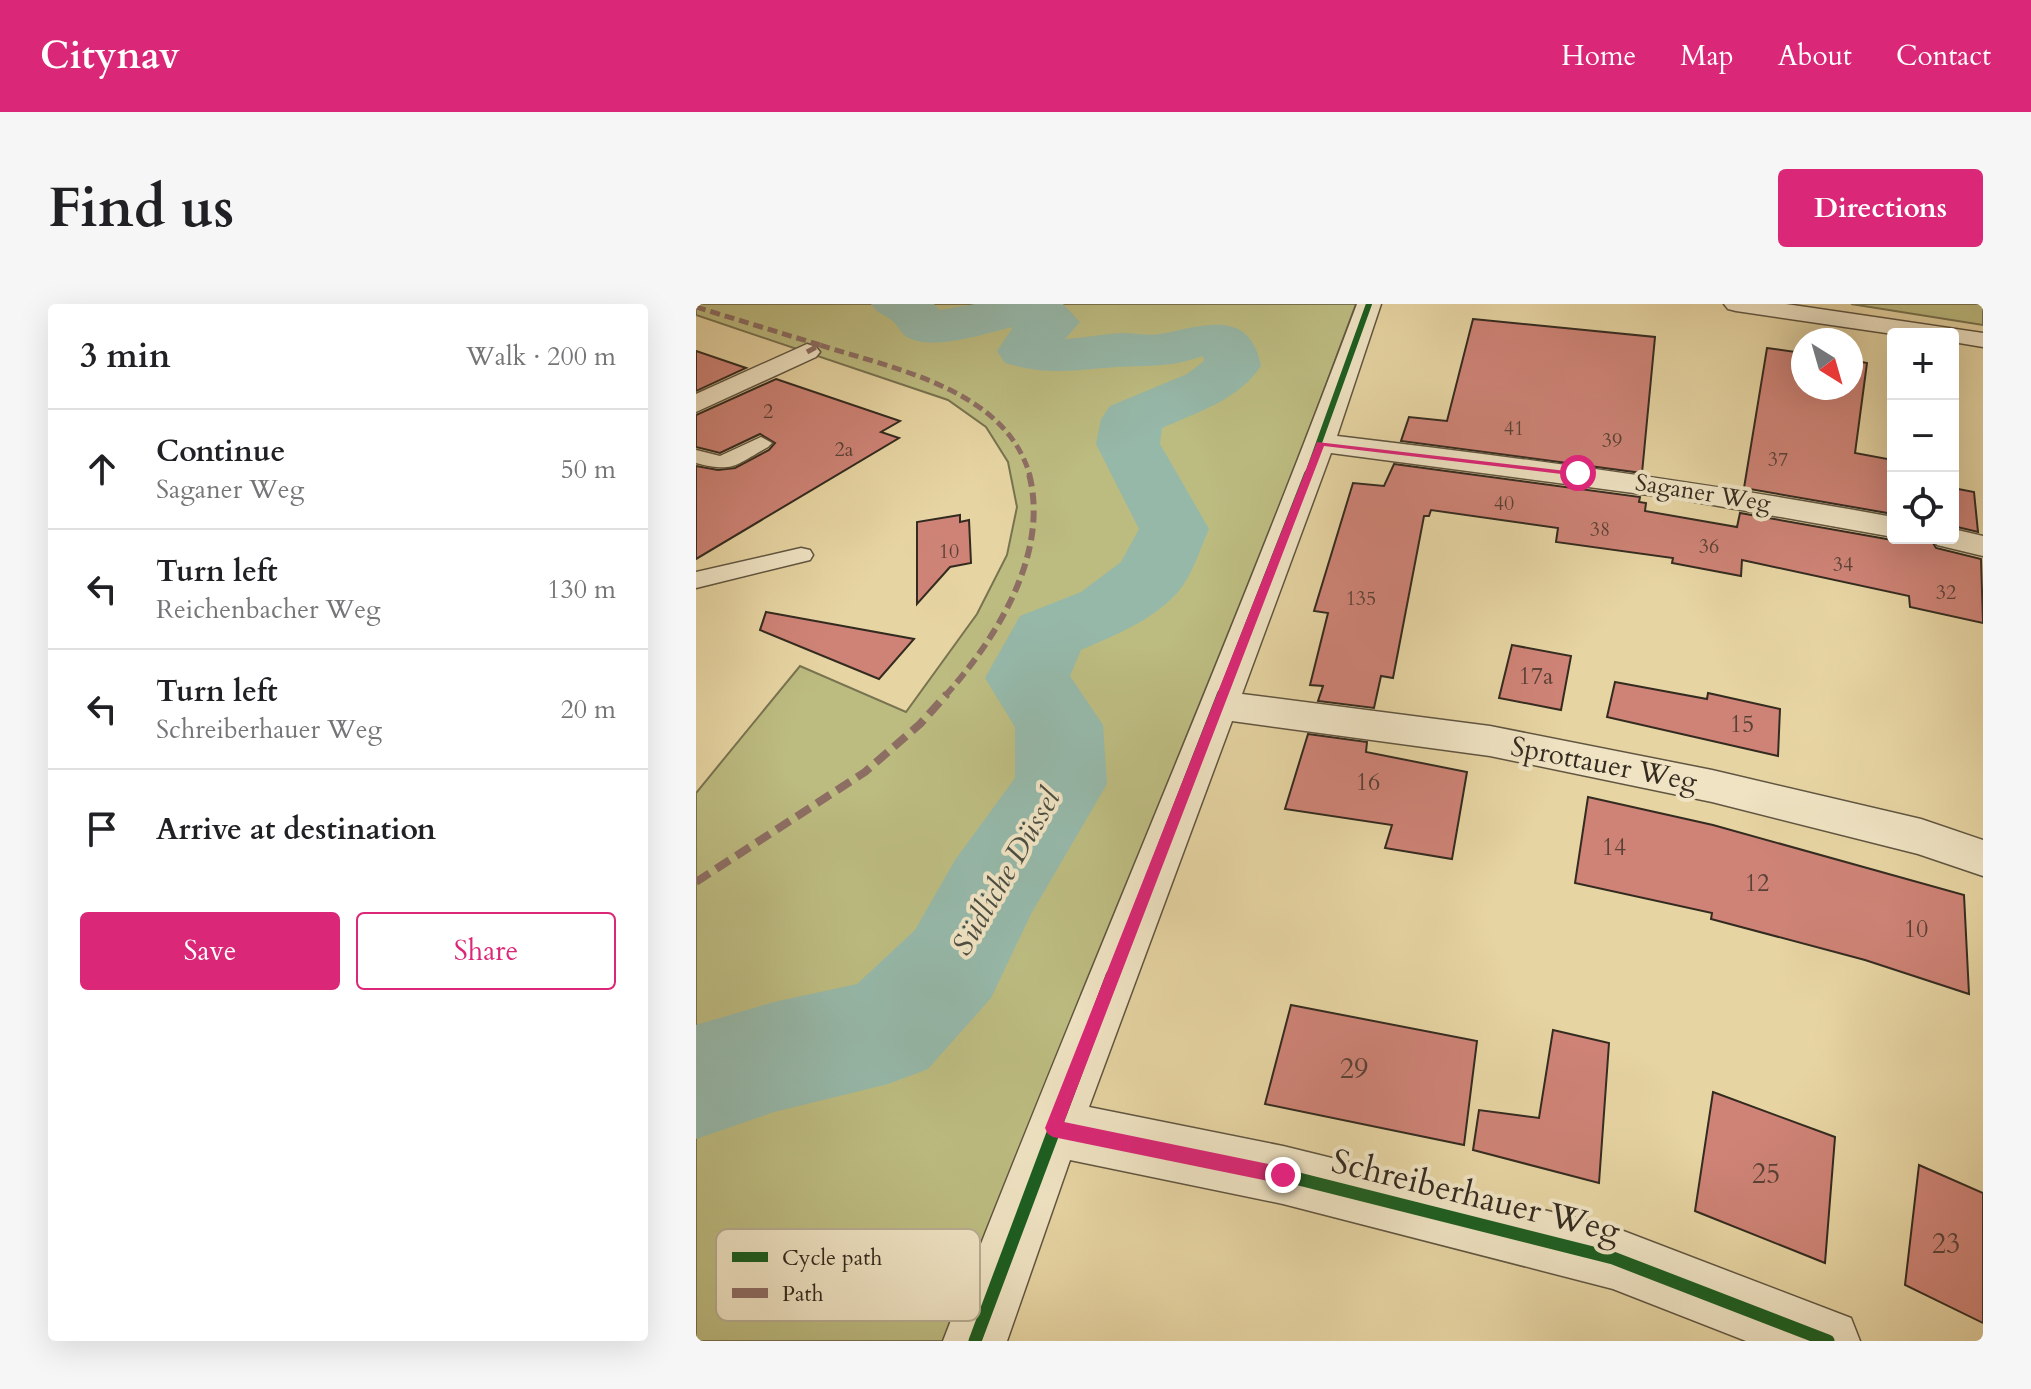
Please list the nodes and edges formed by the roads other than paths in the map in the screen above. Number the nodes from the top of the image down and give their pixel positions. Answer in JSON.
{"nodes":[{"id":1,"x":1369,"y":304,"type":"edge"},
{"id":2,"x":1736,"y":304,"type":"edge"},
{"id":3,"x":1902,"y":328,"type":"edge"},
{"id":4,"x":1959,"y":336,"type":"edge"},
{"id":5,"x":1983,"y":340,"type":"edge"},
{"id":6,"x":807,"y":352,"type":"dead end"},
{"id":7,"x":699,"y":399,"type":"edge"},
{"id":8,"x":761,"y":443,"type":"dead end"},
{"id":9,"x":1320,"y":443,"type":"junction"},
{"id":10,"x":696,"y":456,"type":"edge"},
{"id":11,"x":1887,"y":526,"type":"edge"},
{"id":12,"x":1959,"y":540,"type":"edge"},
{"id":13,"x":1983,"y":546,"type":"edge"},
{"id":14,"x":801,"y":555,"type":"dead end"},
{"id":15,"x":696,"y":580,"type":"edge"},
{"id":16,"x":1218,"y":705,"type":"junction"},
{"id":17,"x":1983,"y":858,"type":"edge"},
{"id":18,"x":1053,"y":1128,"type":"junction"},
{"id":19,"x":975,"y":1341,"type":"edge"},
{"id":20,"x":1828,"y":1341,"type":"edge"}],
"edges":[{"from":1,"to":9,"type":"street"},
{"from":2,"to":3,"type":"street"},
{"from":4,"to":5,"type":"street"},
{"from":6,"to":7,"type":"street"},
{"from":8,"to":10,"type":"lane"},
{"from":9,"to":11,"type":"street","name":"Saganer Weg"},
{"from":9,"to":16,"type":"street"},
{"from":12,"to":13,"type":"street"},
{"from":14,"to":15,"type":"lane"},
{"from":16,"to":17,"type":"street","name":"Sprottauer Weg"},
{"from":16,"to":18,"type":"street"},
{"from":18,"to":19,"type":"street"},
{"from":18,"to":20,"type":"street","name":"Schreiberhauer Weg"}]}
